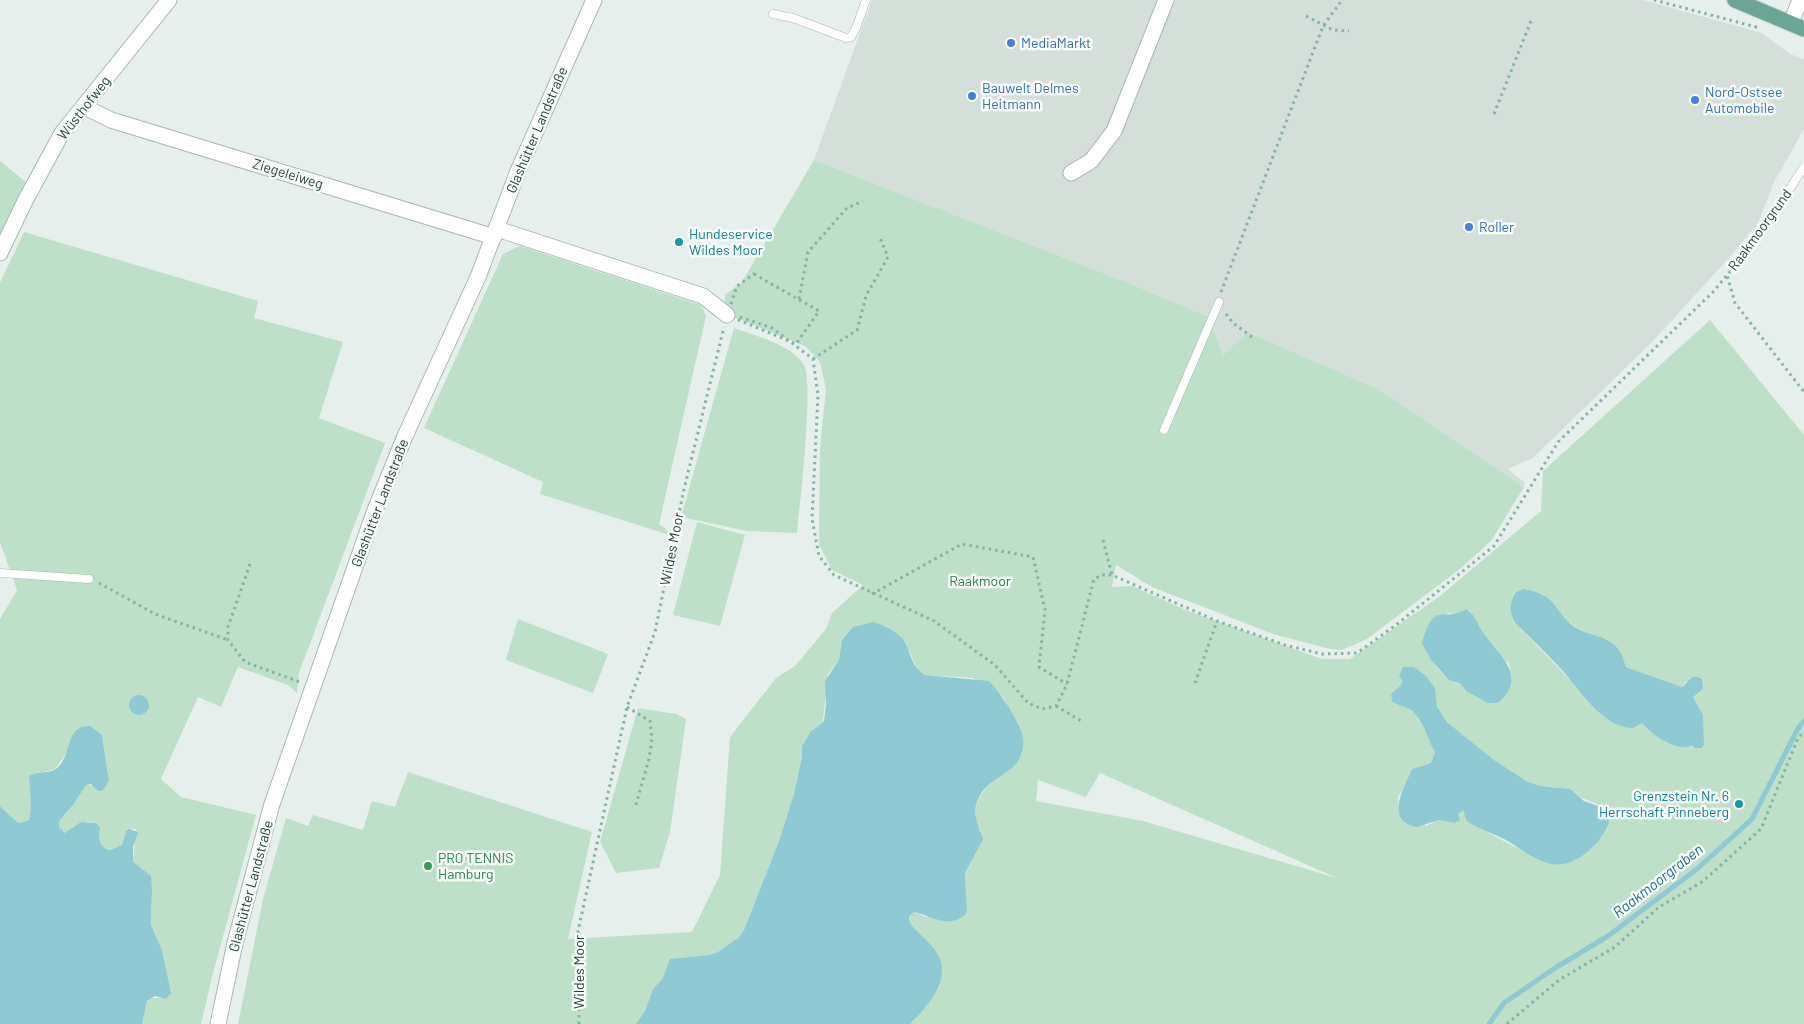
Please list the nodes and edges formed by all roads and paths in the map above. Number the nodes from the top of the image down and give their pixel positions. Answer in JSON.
{"nodes":[{"id":1,"x":169,"y":0,"type":"edge"},
{"id":2,"x":594,"y":0,"type":"edge"},
{"id":3,"x":866,"y":0,"type":"edge"},
{"id":4,"x":1166,"y":0,"type":"edge"},
{"id":5,"x":1342,"y":0,"type":"edge"},
{"id":6,"x":1654,"y":0,"type":"edge"},
{"id":7,"x":1735,"y":0,"type":"edge"},
{"id":8,"x":1800,"y":0,"type":"edge"},
{"id":9,"x":773,"y":14,"type":"dead end"},
{"id":10,"x":1306,"y":16,"type":"dead end"},
{"id":11,"x":1531,"y":21,"type":"dead end"},
{"id":12,"x":1323,"y":26,"type":"junction"},
{"id":13,"x":1798,"y":26,"type":"edge"},
{"id":14,"x":1763,"y":29,"type":"dead end"},
{"id":15,"x":1349,"y":31,"type":"dead end"},
{"id":16,"x":85,"y":107,"type":"junction"},
{"id":17,"x":1494,"y":114,"type":"dead end"},
{"id":18,"x":1804,"y":167,"type":"edge"},
{"id":19,"x":1071,"y":173,"type":"dead end"},
{"id":20,"x":1785,"y":196,"type":"joint"},
{"id":21,"x":863,"y":201,"type":"dead end"},
{"id":22,"x":496,"y":233,"type":"junction"},
{"id":23,"x":880,"y":238,"type":"dead end"},
{"id":24,"x":0,"y":253,"type":"edge"},
{"id":25,"x":1728,"y":275,"type":"junction"},
{"id":26,"x":799,"y":299,"type":"junction"},
{"id":27,"x":1219,"y":302,"type":"junction"},
{"id":28,"x":727,"y":315,"type":"junction"},
{"id":29,"x":1252,"y":337,"type":"dead end"},
{"id":30,"x":796,"y":344,"type":"junction"},
{"id":31,"x":813,"y":359,"type":"junction"},
{"id":32,"x":1804,"y":392,"type":"edge"},
{"id":33,"x":1164,"y":430,"type":"dead end"},
{"id":34,"x":1103,"y":540,"type":"dead end"},
{"id":35,"x":250,"y":564,"type":"dead end"},
{"id":36,"x":0,"y":573,"type":"edge"},
{"id":37,"x":1112,"y":575,"type":"junction"},
{"id":38,"x":89,"y":579,"type":"joint"},
{"id":39,"x":872,"y":594,"type":"junction"},
{"id":40,"x":1217,"y":621,"type":"junction"},
{"id":41,"x":228,"y":640,"type":"junction"},
{"id":42,"x":1195,"y":683,"type":"dead end"},
{"id":43,"x":1067,"y":684,"type":"junction"},
{"id":44,"x":312,"y":688,"type":"junction"},
{"id":45,"x":1056,"y":706,"type":"junction"},
{"id":46,"x":627,"y":707,"type":"junction"},
{"id":47,"x":1084,"y":722,"type":"dead end"},
{"id":48,"x":1804,"y":732,"type":"edge"},
{"id":49,"x":635,"y":808,"type":"dead end"},
{"id":50,"x":218,"y":1024,"type":"edge"},
{"id":51,"x":579,"y":1024,"type":"edge"},
{"id":52,"x":1507,"y":1024,"type":"edge"}],
"edges":[{"from":1,"to":16,"type":"street","name":"Wüsthofweg"},
{"from":2,"to":22,"type":"street","name":"Glashütter Landstraße"},
{"from":3,"to":9,"type":"lane"},
{"from":4,"to":19,"type":"street"},
{"from":5,"to":12,"type":"path"},
{"from":6,"to":14,"type":"path"},
{"from":7,"to":13,"type":"main road"},
{"from":8,"to":13,"type":"street"},
{"from":10,"to":12,"type":"path"},
{"from":11,"to":17,"type":"path"},
{"from":12,"to":15,"type":"path"},
{"from":12,"to":27,"type":"path"},
{"from":16,"to":22,"type":"street","name":"Ziegeleiweg"},
{"from":16,"to":24,"type":"street","name":"Wüsthofweg"},
{"from":18,"to":20,"type":"lane","name":"Raakmoorgrund"},
{"from":20,"to":25,"type":"path","name":"Raakmoorgrund"},
{"from":21,"to":26,"type":"path"},
{"from":22,"to":28,"type":"street"},
{"from":22,"to":44,"type":"street","name":"Glashütter Landstraße"},
{"from":23,"to":31,"type":"path"},
{"from":25,"to":32,"type":"path","name":"Raakmoorgrund"},
{"from":25,"to":40,"type":"path"},
{"from":26,"to":28,"type":"path","name":"Wildes Moor"},
{"from":26,"to":30,"type":"path"},
{"from":27,"to":29,"type":"path"},
{"from":27,"to":33,"type":"lane"},
{"from":28,"to":30,"type":"path"},
{"from":28,"to":46,"type":"path","name":"Wildes Moor"},
{"from":30,"to":31,"type":"path"},
{"from":31,"to":39,"type":"path"},
{"from":34,"to":37,"type":"path"},
{"from":35,"to":41,"type":"path"},
{"from":36,"to":38,"type":"lane"},
{"from":37,"to":40,"type":"path"},
{"from":37,"to":43,"type":"path"},
{"from":38,"to":41,"type":"path"},
{"from":39,"to":43,"type":"path"},
{"from":39,"to":45,"type":"path"},
{"from":40,"to":42,"type":"path"},
{"from":41,"to":44,"type":"path"},
{"from":43,"to":45,"type":"path"},
{"from":44,"to":50,"type":"street","name":"Glashütter Landstraße"},
{"from":45,"to":47,"type":"path"},
{"from":46,"to":49,"type":"path"},
{"from":46,"to":51,"type":"path","name":"Wildes Moor"},
{"from":48,"to":52,"type":"path"}]}
